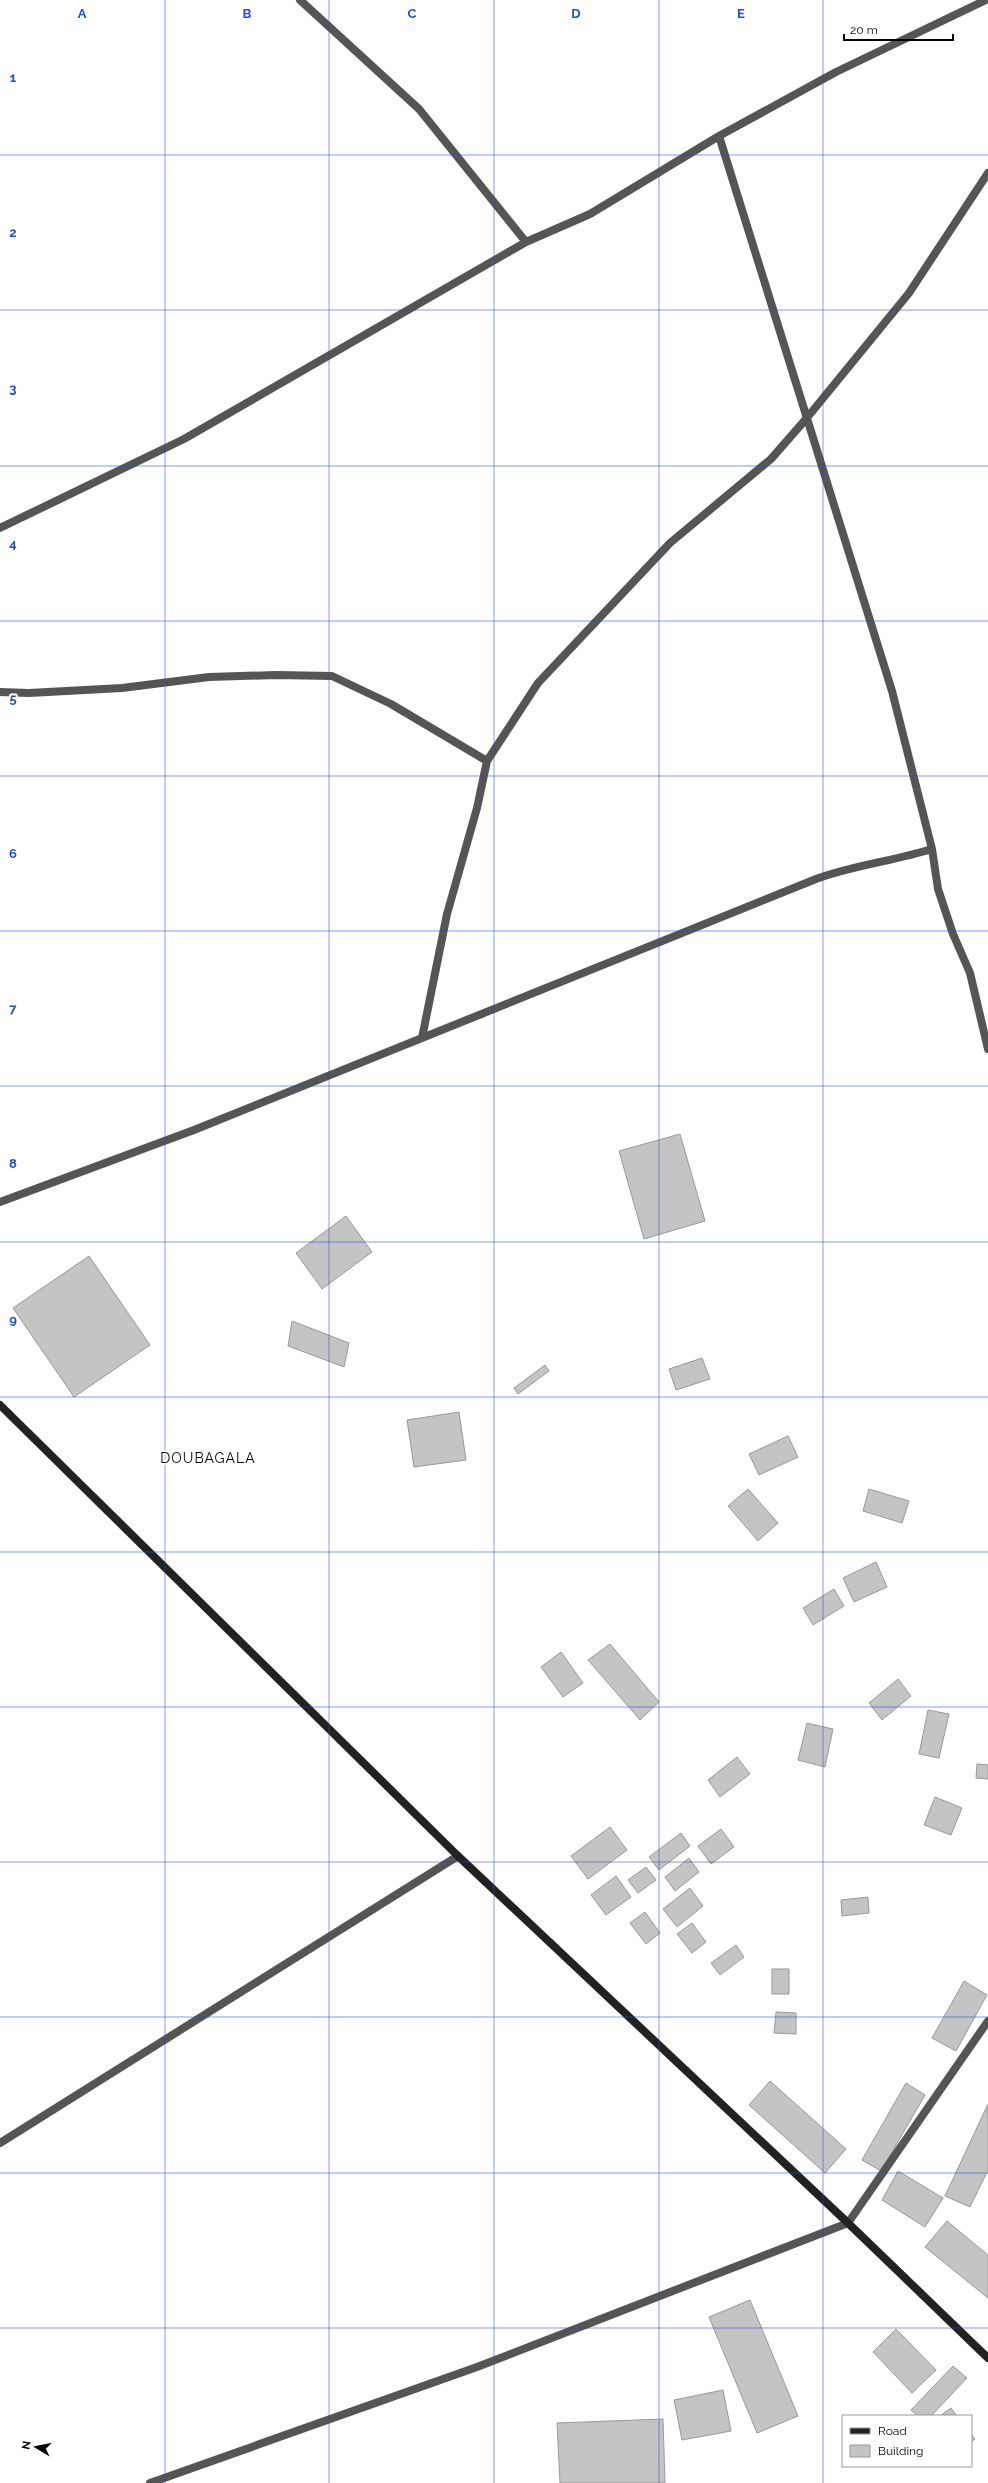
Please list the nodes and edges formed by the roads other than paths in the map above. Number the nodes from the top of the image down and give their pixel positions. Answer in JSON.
{"nodes":[{"id":1,"x":300,"y":0,"type":"edge"},
{"id":2,"x":986,"y":0,"type":"edge"},
{"id":3,"x":719,"y":136,"type":"junction"},
{"id":4,"x":988,"y":173,"type":"edge"},
{"id":5,"x":526,"y":242,"type":"junction"},
{"id":6,"x":806,"y":419,"type":"junction"},
{"id":7,"x":0,"y":528,"type":"edge"},
{"id":8,"x":0,"y":692,"type":"edge"},
{"id":9,"x":487,"y":761,"type":"junction"},
{"id":10,"x":932,"y":849,"type":"junction"},
{"id":11,"x":422,"y":1038,"type":"junction"},
{"id":12,"x":988,"y":1049,"type":"edge"},
{"id":13,"x":0,"y":1202,"type":"edge"},
{"id":14,"x":0,"y":1405,"type":"edge"},
{"id":15,"x":458,"y":1856,"type":"junction"},
{"id":16,"x":988,"y":2021,"type":"edge"},
{"id":17,"x":0,"y":2143,"type":"edge"},
{"id":18,"x":848,"y":2223,"type":"junction"},
{"id":19,"x":988,"y":2358,"type":"edge"},
{"id":20,"x":150,"y":2483,"type":"edge"}],
"edges":[{"from":1,"to":5,"type":"street"},
{"from":2,"to":3,"type":"street"},
{"from":3,"to":5,"type":"street"},
{"from":3,"to":6,"type":"street"},
{"from":4,"to":6,"type":"street"},
{"from":5,"to":7,"type":"street"},
{"from":6,"to":9,"type":"street"},
{"from":6,"to":10,"type":"street"},
{"from":8,"to":9,"type":"street"},
{"from":9,"to":11,"type":"street"},
{"from":10,"to":11,"type":"street"},
{"from":10,"to":12,"type":"street"},
{"from":11,"to":13,"type":"street"},
{"from":14,"to":15,"type":"street"},
{"from":15,"to":17,"type":"street"},
{"from":15,"to":18,"type":"street"},
{"from":16,"to":18,"type":"street"},
{"from":18,"to":19,"type":"street"},
{"from":18,"to":20,"type":"street"}]}
